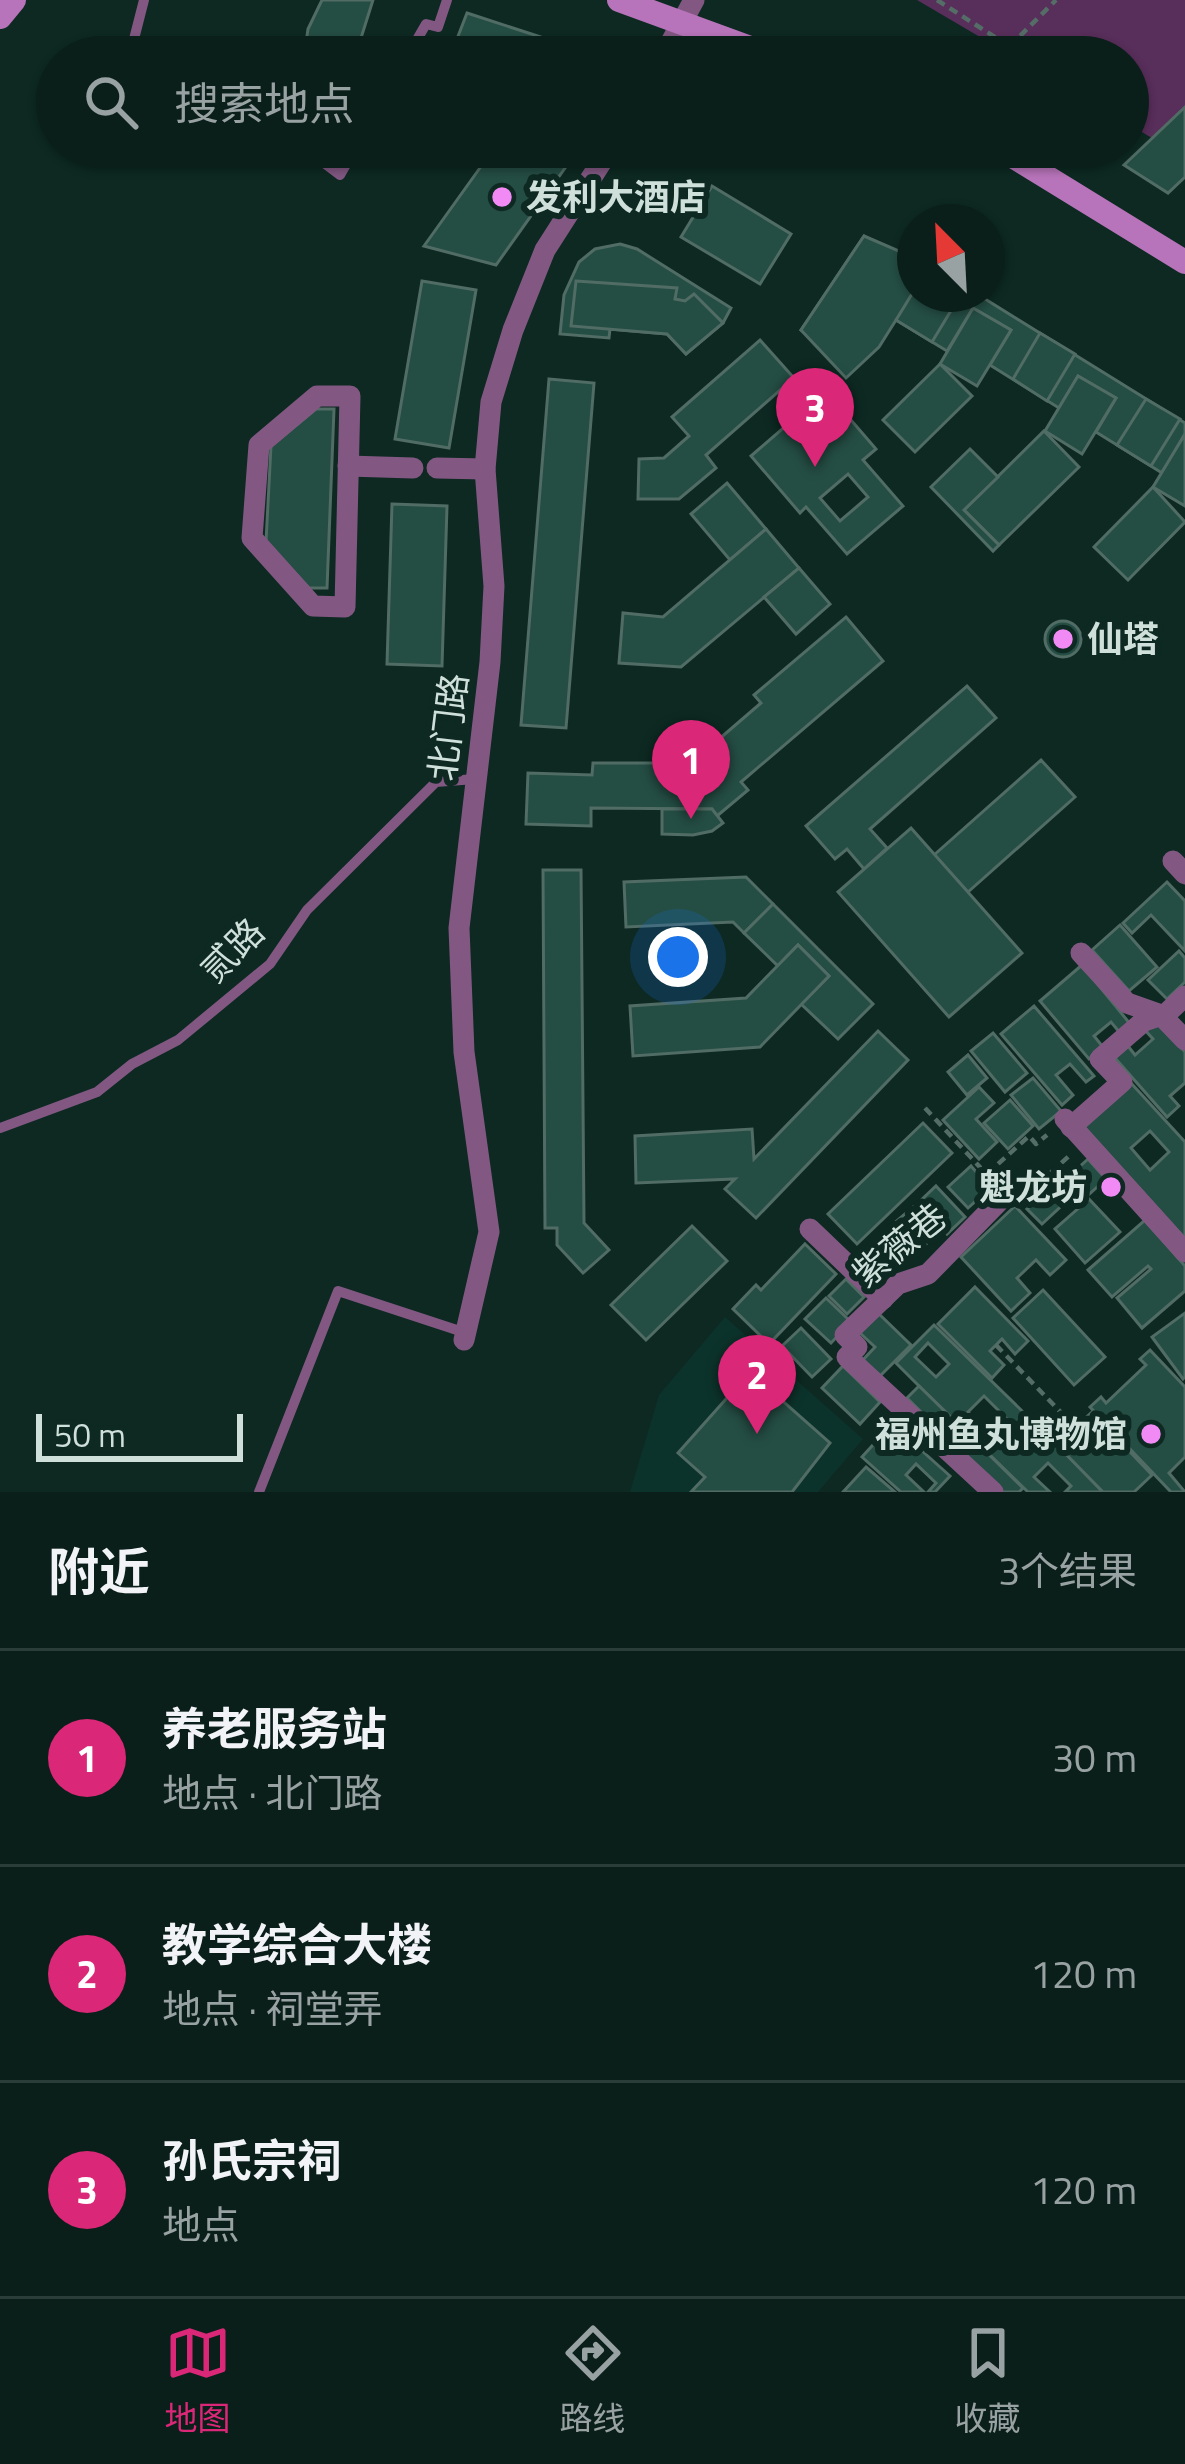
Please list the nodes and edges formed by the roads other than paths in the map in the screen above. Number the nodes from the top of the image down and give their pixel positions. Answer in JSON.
{"nodes":[{"id":1,"x":14,"y":0,"type":"edge"},
{"id":2,"x":144,"y":0,"type":"edge"},
{"id":3,"x":448,"y":0,"type":"edge"},
{"id":4,"x":619,"y":0,"type":"edge"},
{"id":5,"x":694,"y":0,"type":"edge"},
{"id":6,"x":0,"y":17,"type":"edge"},
{"id":7,"x":681,"y":23,"type":"junction"},
{"id":8,"x":135,"y":36,"type":"edge"},
{"id":9,"x":419,"y":36,"type":"edge"},
{"id":10,"x":674,"y":36,"type":"edge"},
{"id":11,"x":717,"y":36,"type":"edge"},
{"id":12,"x":598,"y":168,"type":"edge"},
{"id":13,"x":1032,"y":168,"type":"edge"},
{"id":14,"x":1185,"y":262,"type":"edge"},
{"id":15,"x":348,"y":466,"type":"junction"},
{"id":16,"x":413,"y":468,"type":"dead end"},
{"id":17,"x":437,"y":468,"type":"dead end"},
{"id":18,"x":485,"y":469,"type":"junction"},
{"id":19,"x":475,"y":779,"type":"junction"},
{"id":20,"x":1081,"y":953,"type":"dead end"},
{"id":21,"x":1185,"y":996,"type":"edge"},
{"id":22,"x":1161,"y":1015,"type":"junction"},
{"id":23,"x":1185,"y":1040,"type":"edge"},
{"id":24,"x":0,"y":1128,"type":"edge"},
{"id":25,"x":1006,"y":1195,"type":"road end"},
{"id":26,"x":810,"y":1229,"type":"dead end"},
{"id":27,"x":1185,"y":1252,"type":"edge"},
{"id":28,"x":883,"y":1299,"type":"junction"},
{"id":29,"x":465,"y":1337,"type":"joint"},
{"id":30,"x":260,"y":1492,"type":"edge"},
{"id":31,"x":993,"y":1492,"type":"edge"}],
"edges":[{"from":1,"to":6,"type":"main road"},
{"from":2,"to":8,"type":"lane"},
{"from":3,"to":9,"type":"lane"},
{"from":4,"to":7,"type":"main road"},
{"from":5,"to":7,"type":"street"},
{"from":7,"to":10,"type":"street"},
{"from":7,"to":11,"type":"main road"},
{"from":12,"to":18,"type":"street","name":"北门路"},
{"from":13,"to":14,"type":"main road"},
{"from":15,"to":15,"type":"street"},
{"from":15,"to":16,"type":"street"},
{"from":17,"to":18,"type":"street"},
{"from":18,"to":19,"type":"street","name":"北门路"},
{"from":19,"to":24,"type":"lane","name":"贰路"},
{"from":19,"to":29,"type":"street","name":"北门路"},
{"from":20,"to":22,"type":"street"},
{"from":21,"to":22,"type":"street"},
{"from":22,"to":23,"type":"street"},
{"from":22,"to":27,"type":"street"},
{"from":25,"to":28,"type":"street","name":"紫薇巷"},
{"from":26,"to":28,"type":"street"},
{"from":28,"to":31,"type":"street","name":"紫薇巷"},
{"from":29,"to":30,"type":"lane"}]}
